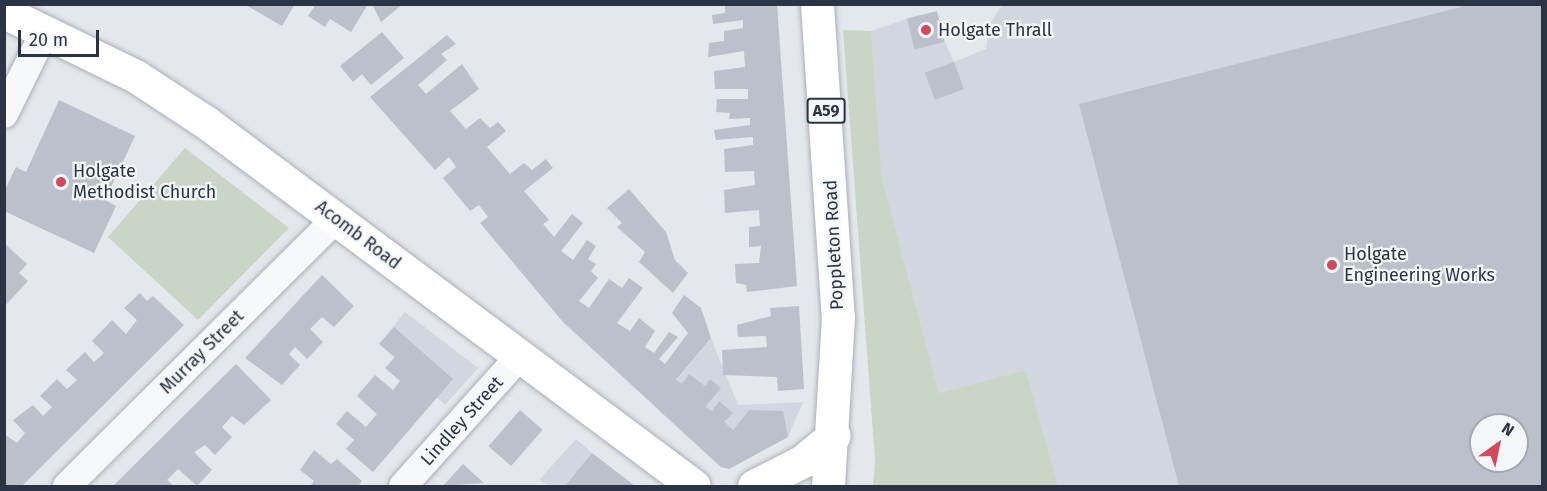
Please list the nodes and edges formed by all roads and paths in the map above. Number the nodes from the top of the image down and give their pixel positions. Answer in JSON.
{"nodes":[{"id":1,"x":817,"y":4,"type":"edge"},
{"id":2,"x":4,"y":12,"type":"edge"},
{"id":3,"x":45,"y":31,"type":"junction"},
{"id":4,"x":4,"y":114,"type":"edge"},
{"id":5,"x":337,"y":218,"type":"junction"},
{"id":6,"x":520,"y":356,"type":"junction"},
{"id":7,"x":834,"y":435,"type":"junction"},
{"id":8,"x":68,"y":486,"type":"edge"},
{"id":9,"x":403,"y":486,"type":"edge"},
{"id":10,"x":694,"y":486,"type":"edge"},
{"id":11,"x":754,"y":486,"type":"edge"},
{"id":12,"x":828,"y":486,"type":"edge"}],
"edges":[{"from":1,"to":7,"type":"main road","name":"Poppleton Road","number":"A59"},
{"from":2,"to":3,"type":"main road","name":"Acomb Road"},
{"from":3,"to":4,"type":"street"},
{"from":3,"to":5,"type":"main road","name":"Acomb Road"},
{"from":5,"to":6,"type":"main road","name":"Acomb Road"},
{"from":5,"to":8,"type":"street","name":"Murray Street"},
{"from":6,"to":9,"type":"street","name":"Lindley Street"},
{"from":6,"to":10,"type":"main road","name":"Acomb Road"},
{"from":7,"to":11,"type":"main road"},
{"from":7,"to":12,"type":"main road","name":"Poppleton Road","number":"A59"}]}
